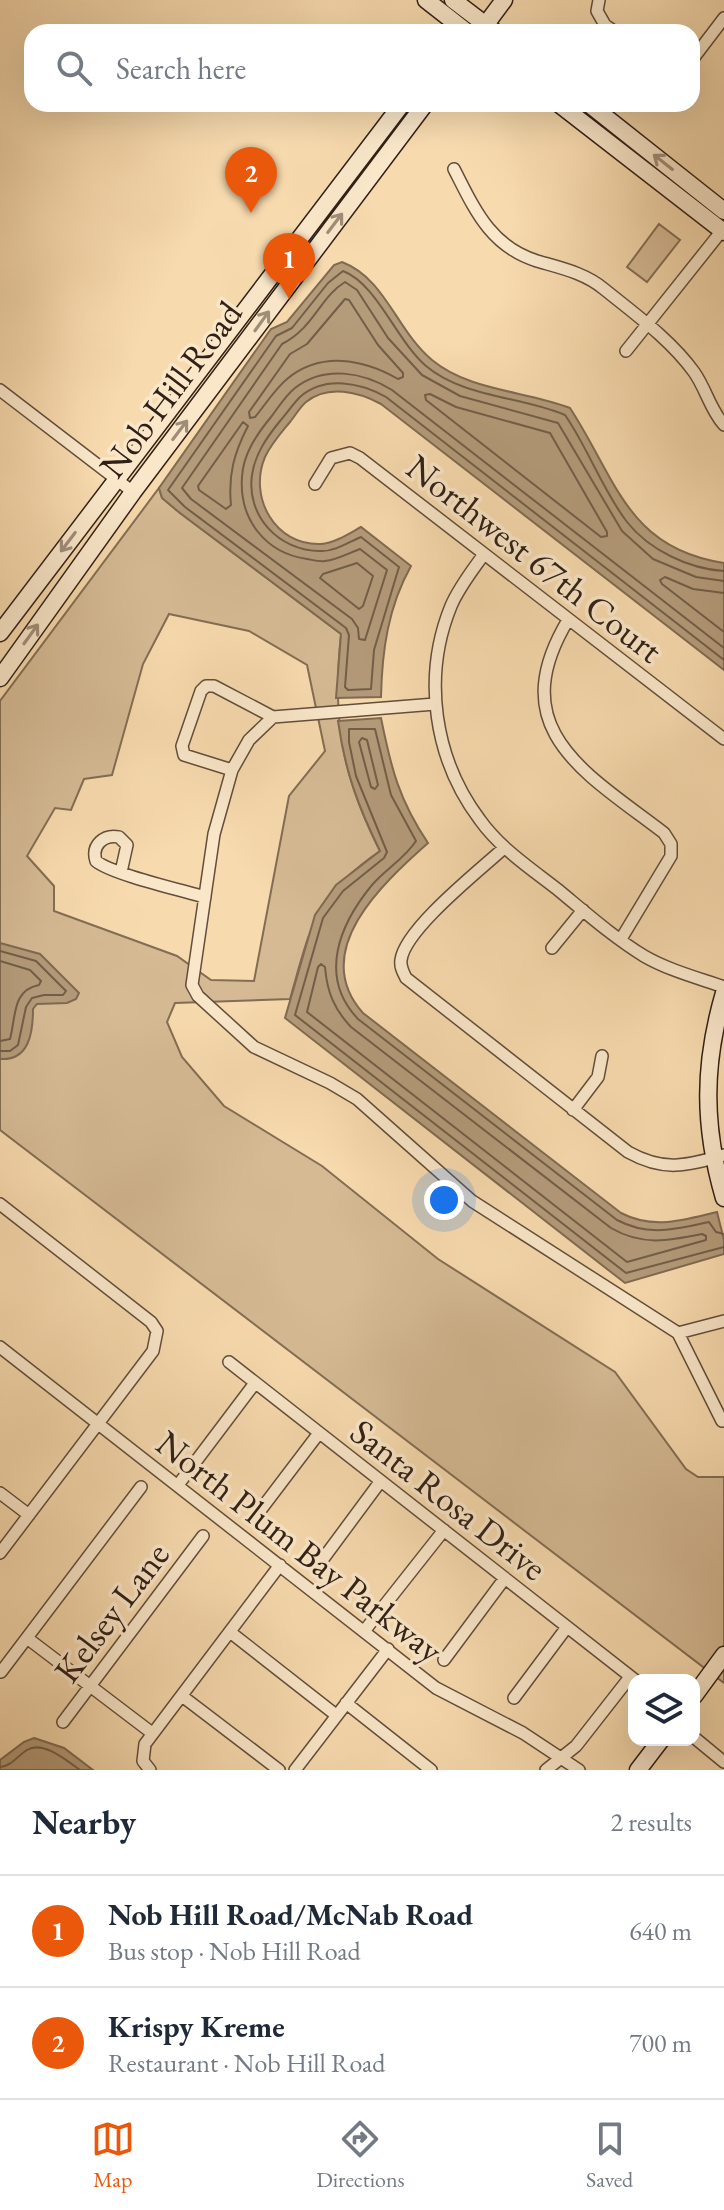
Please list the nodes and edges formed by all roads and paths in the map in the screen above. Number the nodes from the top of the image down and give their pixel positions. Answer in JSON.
{"nodes":[{"id":1,"x":426,"y":0,"type":"edge"},
{"id":2,"x":453,"y":0,"type":"edge"},
{"id":3,"x":483,"y":0,"type":"edge"},
{"id":4,"x":504,"y":0,"type":"edge"},
{"id":5,"x":724,"y":18,"type":"edge"},
{"id":6,"x":467,"y":24,"type":"edge"},
{"id":7,"x":471,"y":24,"type":"edge"},
{"id":8,"x":475,"y":24,"type":"edge"},
{"id":9,"x":478,"y":24,"type":"edge"},
{"id":10,"x":700,"y":50,"type":"edge"},
{"id":11,"x":396,"y":112,"type":"edge"},
{"id":12,"x":419,"y":112,"type":"edge"},
{"id":13,"x":569,"y":112,"type":"edge"},
{"id":14,"x":599,"y":112,"type":"edge"},
{"id":15,"x":454,"y":169,"type":"dead end"},
{"id":16,"x":724,"y":211,"type":"edge"},
{"id":17,"x":723,"y":230,"type":"edge"},
{"id":18,"x":647,"y":325,"type":"junction"},
{"id":19,"x":626,"y":351,"type":"dead end"},
{"id":20,"x":0,"y":390,"type":"edge"},
{"id":21,"x":724,"y":425,"type":"edge"},
{"id":22,"x":115,"y":479,"type":"junction"},
{"id":23,"x":315,"y":484,"type":"dead end"},
{"id":24,"x":133,"y":492,"type":"junction"},
{"id":25,"x":484,"y":554,"type":"junction"},
{"id":26,"x":568,"y":620,"type":"junction"},
{"id":27,"x":0,"y":633,"type":"edge"},
{"id":28,"x":0,"y":678,"type":"edge"},
{"id":29,"x":435,"y":704,"type":"junction"},
{"id":30,"x":273,"y":717,"type":"junction"},
{"id":31,"x":724,"y":739,"type":"edge"},
{"id":32,"x":232,"y":770,"type":"junction"},
{"id":33,"x":504,"y":848,"type":"junction"},
{"id":34,"x":121,"y":872,"type":"dead end"},
{"id":35,"x":205,"y":897,"type":"junction"},
{"id":36,"x":583,"y":910,"type":"junction"},
{"id":37,"x":621,"y":939,"type":"junction"},
{"id":38,"x":552,"y":948,"type":"dead end"},
{"id":39,"x":724,"y":990,"type":"edge"},
{"id":40,"x":602,"y":1056,"type":"dead end"},
{"id":41,"x":573,"y":1110,"type":"junction"},
{"id":42,"x":718,"y":1157,"type":"edge"},
{"id":43,"x":724,"y":1198,"type":"edge"},
{"id":44,"x":0,"y":1204,"type":"edge"},
{"id":45,"x":724,"y":1321,"type":"edge"},
{"id":46,"x":678,"y":1333,"type":"junction"},
{"id":47,"x":0,"y":1347,"type":"edge"},
{"id":48,"x":229,"y":1362,"type":"dead end"},
{"id":49,"x":255,"y":1383,"type":"junction"},
{"id":50,"x":722,"y":1421,"type":"edge"},
{"id":51,"x":99,"y":1423,"type":"junction"},
{"id":52,"x":319,"y":1433,"type":"junction"},
{"id":53,"x":380,"y":1482,"type":"junction"},
{"id":54,"x":178,"y":1485,"type":"junction"},
{"id":55,"x":141,"y":1487,"type":"dead end"},
{"id":56,"x":0,"y":1493,"type":"edge"},
{"id":57,"x":29,"y":1515,"type":"junction"},
{"id":58,"x":256,"y":1516,"type":"dead end"},
{"id":59,"x":444,"y":1530,"type":"junction"},
{"id":60,"x":203,"y":1536,"type":"dead end"},
{"id":61,"x":0,"y":1553,"type":"edge"},
{"id":62,"x":320,"y":1563,"type":"dead end"},
{"id":63,"x":280,"y":1565,"type":"junction"},
{"id":64,"x":505,"y":1578,"type":"junction"},
{"id":65,"x":567,"y":1627,"type":"junction"},
{"id":66,"x":365,"y":1630,"type":"junction"},
{"id":67,"x":230,"y":1632,"type":"junction"},
{"id":68,"x":27,"y":1638,"type":"junction"},
{"id":69,"x":388,"y":1649,"type":"junction"},
{"id":70,"x":724,"y":1655,"type":"edge"},
{"id":71,"x":444,"y":1660,"type":"dead end"},
{"id":72,"x":1,"y":1672,"type":"edge"},
{"id":73,"x":628,"y":1675,"type":"edge"},
{"id":74,"x":628,"y":1683,"type":"edge"},
{"id":75,"x":90,"y":1686,"type":"junction"},
{"id":76,"x":700,"y":1688,"type":"edge"},
{"id":77,"x":182,"y":1696,"type":"junction"},
{"id":78,"x":514,"y":1698,"type":"dead end"},
{"id":79,"x":346,"y":1703,"type":"junction"},
{"id":80,"x":336,"y":1715,"type":"junction"},
{"id":81,"x":63,"y":1722,"type":"dead end"},
{"id":82,"x":152,"y":1733,"type":"junction"},
{"id":83,"x":700,"y":1742,"type":"edge"},
{"id":84,"x":656,"y":1746,"type":"edge"},
{"id":85,"x":561,"y":1757,"type":"junction"},
{"id":86,"x":724,"y":1762,"type":"edge"},
{"id":87,"x":299,"y":1768,"type":"edge"},
{"id":88,"x":150,"y":1770,"type":"edge"},
{"id":89,"x":279,"y":1770,"type":"edge"},
{"id":90,"x":431,"y":1770,"type":"edge"},
{"id":91,"x":546,"y":1770,"type":"edge"},
{"id":92,"x":579,"y":1770,"type":"edge"},
{"id":93,"x":638,"y":1770,"type":"edge"}],
"edges":[{"from":1,"to":6,"type":"main road"},
{"from":2,"to":7,"type":"main road"},
{"from":3,"to":8,"type":"main road"},
{"from":4,"to":9,"type":"main road"},
{"from":5,"to":10,"type":"street"},
{"from":11,"to":22,"type":"main road","name":"Nob Hill Road"},
{"from":24,"to":12,"type":"main road","name":"Nob Hill Road","one_way":true},
{"from":13,"to":17,"type":"main road"},
{"from":16,"to":14,"type":"main road","one_way":true},
{"from":15,"to":18,"type":"street"},
{"from":17,"to":18,"type":"street"},
{"from":18,"to":19,"type":"street"},
{"from":18,"to":21,"type":"street"},
{"from":20,"to":22,"type":"street"},
{"from":22,"to":24,"type":"street"},
{"from":22,"to":27,"type":"main road","name":"Nob Hill Road","one_way":true},
{"from":23,"to":25,"type":"street","name":"Northwest 67th Court"},
{"from":28,"to":24,"type":"main road","name":"Nob Hill Road","one_way":true},
{"from":25,"to":26,"type":"street","name":"Northwest 67th Court"},
{"from":25,"to":29,"type":"street"},
{"from":26,"to":31,"type":"street","name":"Northwest 67th Court"},
{"from":26,"to":37,"type":"street"},
{"from":29,"to":30,"type":"street"},
{"from":29,"to":33,"type":"street"},
{"from":30,"to":32,"type":"street"},
{"from":30,"to":32,"type":"street"},
{"from":32,"to":35,"type":"street"},
{"from":33,"to":36,"type":"street"},
{"from":33,"to":41,"type":"street"},
{"from":34,"to":35,"type":"street"},
{"from":35,"to":46,"type":"street"},
{"from":36,"to":37,"type":"street"},
{"from":36,"to":38,"type":"street"},
{"from":37,"to":39,"type":"street"},
{"from":39,"to":42,"type":"main road"},
{"from":40,"to":41,"type":"street"},
{"from":41,"to":42,"type":"street"},
{"from":42,"to":43,"type":"main road"},
{"from":44,"to":51,"type":"street"},
{"from":45,"to":46,"type":"street"},
{"from":46,"to":50,"type":"street"},
{"from":47,"to":51,"type":"street","name":"North Plum Bay Parkway"},
{"from":48,"to":49,"type":"street","name":"Santa Rosa Drive"},
{"from":49,"to":52,"type":"street","name":"Santa Rosa Drive"},
{"from":49,"to":54,"type":"street"},
{"from":51,"to":54,"type":"street","name":"North Plum Bay Parkway"},
{"from":51,"to":57,"type":"street"},
{"from":52,"to":53,"type":"street","name":"Santa Rosa Drive"},
{"from":52,"to":58,"type":"street"},
{"from":53,"to":59,"type":"street","name":"Santa Rosa Drive"},
{"from":53,"to":62,"type":"street"},
{"from":54,"to":63,"type":"street","name":"North Plum Bay Parkway"},
{"from":55,"to":68,"type":"street"},
{"from":56,"to":57,"type":"street"},
{"from":57,"to":61,"type":"street"},
{"from":59,"to":64,"type":"street","name":"Santa Rosa Drive"},
{"from":59,"to":66,"type":"street"},
{"from":60,"to":75,"type":"street","name":"Kelsey Lane"},
{"from":63,"to":66,"type":"street","name":"North Plum Bay Parkway"},
{"from":63,"to":67,"type":"street"},
{"from":64,"to":65,"type":"street","name":"Santa Rosa Drive"},
{"from":64,"to":71,"type":"street"},
{"from":65,"to":73,"type":"street","name":"Santa Rosa Drive"},
{"from":65,"to":78,"type":"street"},
{"from":66,"to":69,"type":"street","name":"North Plum Bay Parkway"},
{"from":67,"to":77,"type":"street"},
{"from":67,"to":80,"type":"street"},
{"from":68,"to":72,"type":"street"},
{"from":68,"to":75,"type":"street"},
{"from":69,"to":79,"type":"street"},
{"from":69,"to":85,"type":"street","name":"North Plum Bay Parkway"},
{"from":70,"to":76,"type":"main road"},
{"from":74,"to":85,"type":"street"},
{"from":75,"to":81,"type":"street","name":"Kelsey Lane"},
{"from":75,"to":82,"type":"street"},
{"from":77,"to":82,"type":"street"},
{"from":77,"to":89,"type":"street"},
{"from":79,"to":80,"type":"street"},
{"from":79,"to":90,"type":"street"},
{"from":80,"to":87,"type":"street"},
{"from":82,"to":88,"type":"street"},
{"from":83,"to":86,"type":"street"},
{"from":84,"to":93,"type":"main road"},
{"from":85,"to":91,"type":"street"},
{"from":85,"to":92,"type":"street","name":"North Plum Bay Parkway"}]}
